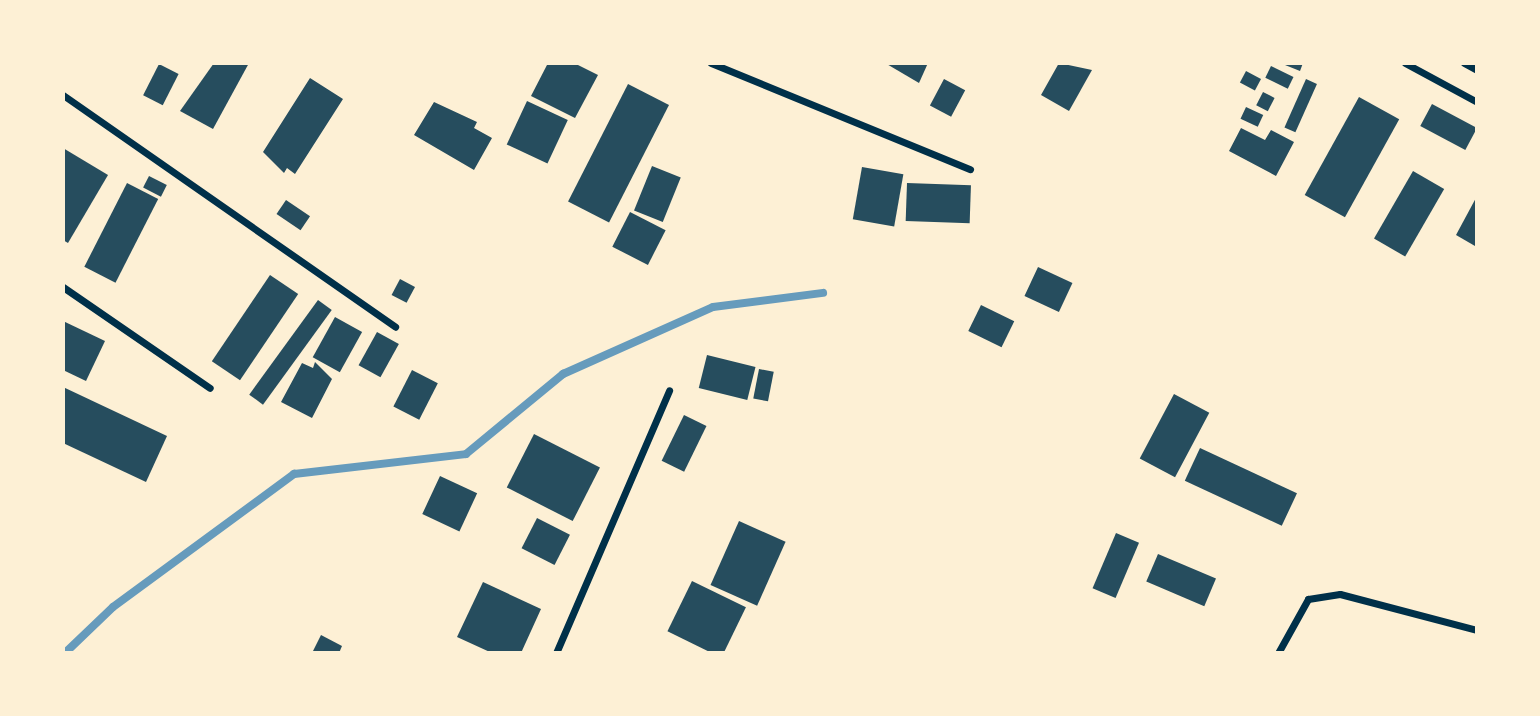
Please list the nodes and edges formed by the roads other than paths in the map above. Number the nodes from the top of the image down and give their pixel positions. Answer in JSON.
{"nodes":[{"id":1,"x":711,"y":63,"type":"edge"},
{"id":2,"x":1405,"y":63,"type":"edge"},
{"id":3,"x":1464,"y":63,"type":"edge"},
{"id":4,"x":1477,"y":70,"type":"edge"},
{"id":5,"x":63,"y":95,"type":"edge"},
{"id":6,"x":1477,"y":102,"type":"edge"},
{"id":7,"x":970,"y":169,"type":"dead end"},
{"id":8,"x":63,"y":287,"type":"edge"},
{"id":9,"x":395,"y":327,"type":"dead end"},
{"id":10,"x":210,"y":388,"type":"dead end"},
{"id":11,"x":669,"y":390,"type":"dead end"},
{"id":12,"x":1477,"y":630,"type":"edge"},
{"id":13,"x":556,"y":653,"type":"edge"},
{"id":14,"x":1279,"y":653,"type":"edge"}],
"edges":[{"from":1,"to":7,"type":"street"},
{"from":2,"to":6,"type":"street"},
{"from":3,"to":4,"type":"street"},
{"from":5,"to":9,"type":"street"},
{"from":8,"to":10,"type":"street"},
{"from":11,"to":13,"type":"street"},
{"from":12,"to":14,"type":"street"}]}
